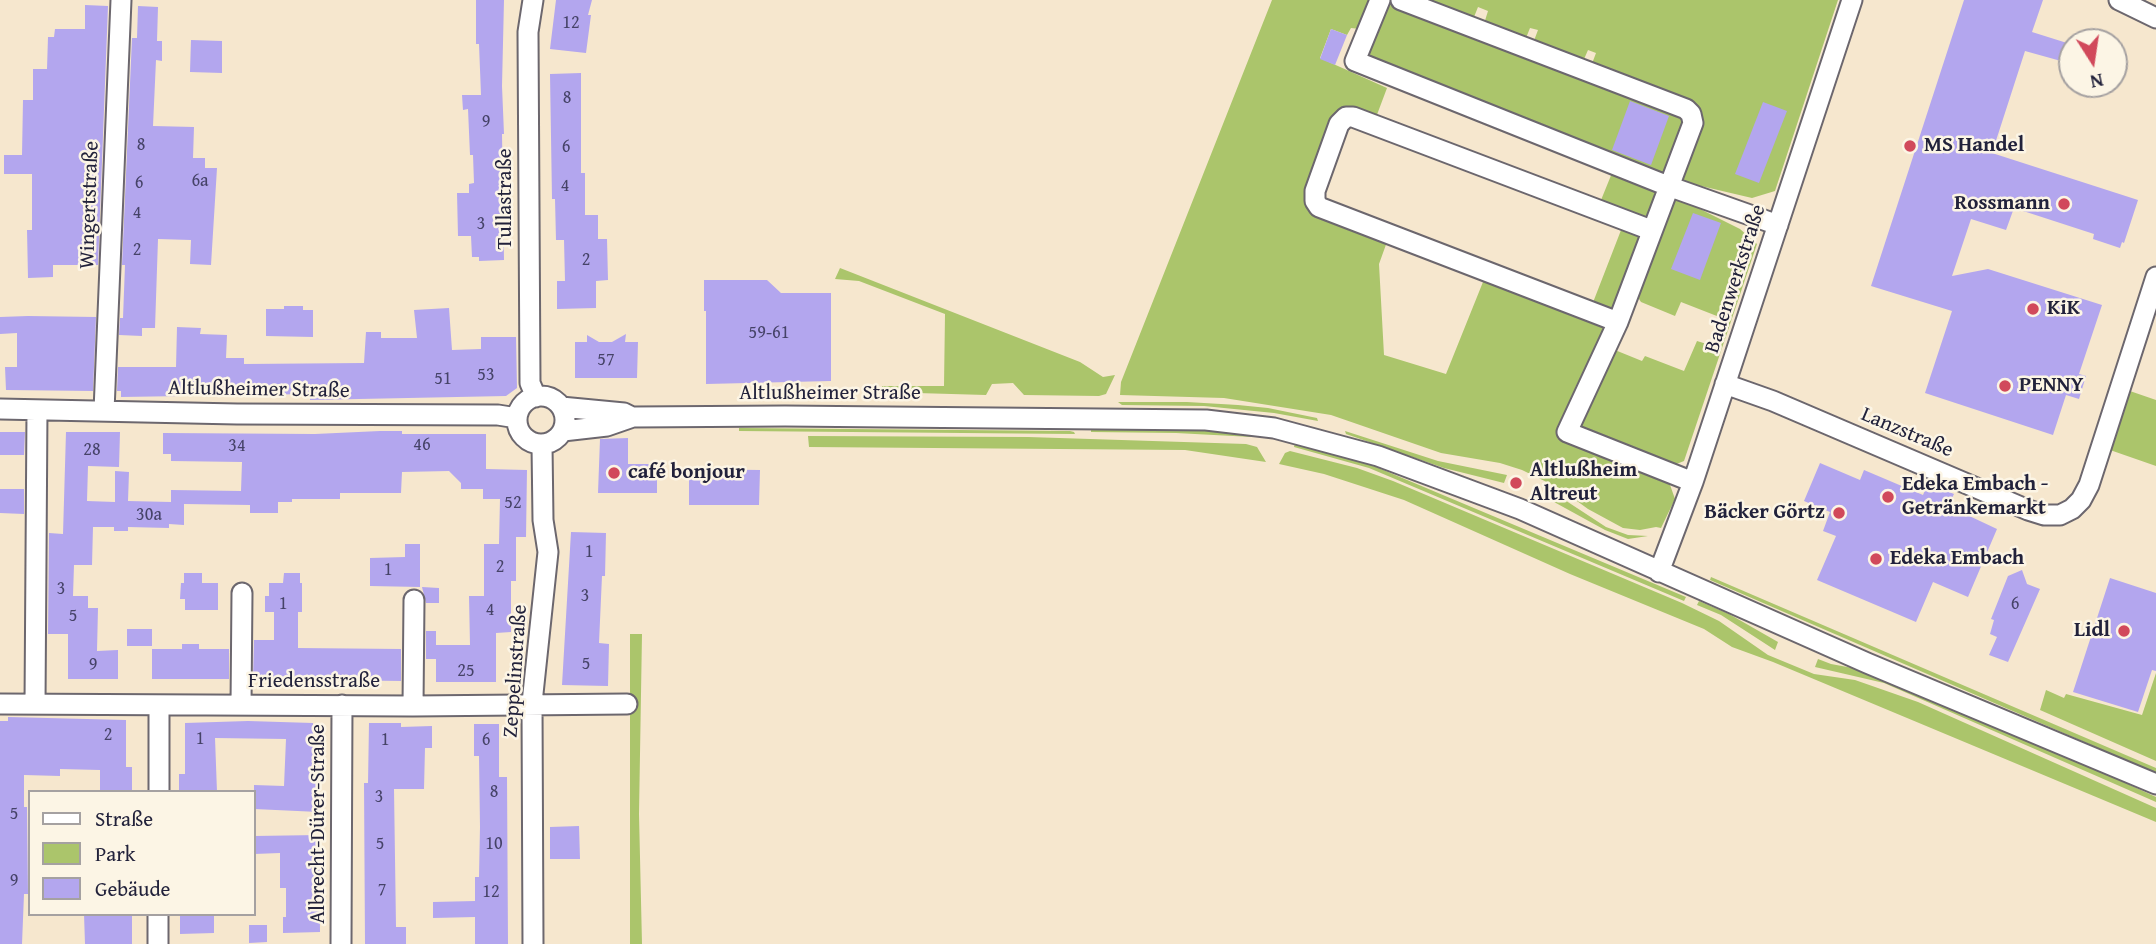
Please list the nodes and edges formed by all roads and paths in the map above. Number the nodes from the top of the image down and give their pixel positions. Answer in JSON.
{"nodes":[{"id":1,"x":121,"y":0,"type":"edge"},
{"id":2,"x":533,"y":0,"type":"edge"},
{"id":3,"x":1380,"y":0,"type":"edge"},
{"id":4,"x":1401,"y":0,"type":"edge"},
{"id":5,"x":1852,"y":0,"type":"edge"},
{"id":6,"x":2119,"y":0,"type":"edge"},
{"id":7,"x":2156,"y":18,"type":"edge"},
{"id":8,"x":1668,"y":186,"type":"junction"},
{"id":9,"x":1778,"y":225,"type":"junction"},
{"id":10,"x":1651,"y":230,"type":"junction"},
{"id":11,"x":2156,"y":277,"type":"edge"},
{"id":12,"x":1618,"y":322,"type":"junction"},
{"id":13,"x":2149,"y":324,"type":"edge"},
{"id":14,"x":1725,"y":384,"type":"junction"},
{"id":15,"x":536,"y":397,"type":"junction"},
{"id":16,"x":561,"y":407,"type":"junction"},
{"id":17,"x":0,"y":410,"type":"edge"},
{"id":18,"x":37,"y":410,"type":"junction"},
{"id":19,"x":104,"y":411,"type":"junction"},
{"id":20,"x":517,"y":418,"type":"junction"},
{"id":21,"x":632,"y":418,"type":"junction"},
{"id":22,"x":563,"y":431,"type":"junction"},
{"id":23,"x":542,"y":444,"type":"junction"},
{"id":24,"x":1693,"y":482,"type":"junction"},
{"id":25,"x":1659,"y":572,"type":"junction"},
{"id":26,"x":242,"y":593,"type":"dead end"},
{"id":27,"x":414,"y":600,"type":"dead end"},
{"id":28,"x":0,"y":704,"type":"edge"},
{"id":29,"x":35,"y":704,"type":"junction"},
{"id":30,"x":532,"y":704,"type":"junction"},
{"id":31,"x":627,"y":704,"type":"dead end"},
{"id":32,"x":159,"y":705,"type":"junction"},
{"id":33,"x":242,"y":705,"type":"junction"},
{"id":34,"x":342,"y":705,"type":"junction"},
{"id":35,"x":412,"y":706,"type":"junction"},
{"id":36,"x":2156,"y":783,"type":"edge"},
{"id":37,"x":159,"y":790,"type":"edge"},
{"id":38,"x":158,"y":916,"type":"edge"},
{"id":39,"x":158,"y":944,"type":"edge"},
{"id":40,"x":341,"y":944,"type":"edge"},
{"id":41,"x":533,"y":944,"type":"edge"}],
"edges":[{"from":1,"to":19,"type":"street","name":"Wingertstraße"},
{"from":2,"to":15,"type":"street","name":"Tullastraße"},
{"from":3,"to":8,"type":"street"},
{"from":4,"to":8,"type":"street"},
{"from":5,"to":9,"type":"street","name":"Badenwerkstraße"},
{"from":6,"to":7,"type":"street"},
{"from":8,"to":9,"type":"street"},
{"from":8,"to":10,"type":"street"},
{"from":9,"to":14,"type":"street","name":"Badenwerkstraße"},
{"from":10,"to":12,"type":"street"},
{"from":10,"to":12,"type":"street"},
{"from":11,"to":13,"type":"street"},
{"from":12,"to":24,"type":"street"},
{"from":13,"to":14,"type":"street","name":"Lanzstraße"},
{"from":14,"to":24,"type":"street","name":"Badenwerkstraße"},
{"from":15,"to":16,"type":"street","name":"Altlußheimer Straße"},
{"from":15,"to":20,"type":"street"},
{"from":16,"to":21,"type":"street","name":"Altlußheimer Straße"},
{"from":16,"to":22,"type":"street"},
{"from":17,"to":18,"type":"street","name":"Altlußheimer Straße"},
{"from":18,"to":19,"type":"street","name":"Altlußheimer Straße"},
{"from":18,"to":29,"type":"street"},
{"from":19,"to":20,"type":"street","name":"Altlußheimer Straße"},
{"from":20,"to":23,"type":"street"},
{"from":21,"to":22,"type":"street","name":"Altlußheimer Straße"},
{"from":21,"to":25,"type":"street","name":"Altlußheimer Straße"},
{"from":22,"to":23,"type":"street","name":"Altlußheimer Straße"},
{"from":23,"to":30,"type":"street","name":"Zeppelinstraße"},
{"from":24,"to":25,"type":"street","name":"Badenwerkstraße"},
{"from":25,"to":36,"type":"street","name":"Altlußheimer Straße"},
{"from":26,"to":33,"type":"street"},
{"from":27,"to":35,"type":"street"},
{"from":28,"to":29,"type":"street","name":"Friedensstraße"},
{"from":29,"to":32,"type":"street","name":"Friedensstraße"},
{"from":30,"to":31,"type":"street","name":"Friedensstraße"},
{"from":30,"to":35,"type":"street","name":"Friedensstraße"},
{"from":30,"to":41,"type":"street","name":"Zeppelinstraße"},
{"from":32,"to":33,"type":"street","name":"Friedensstraße"},
{"from":32,"to":37,"type":"street"},
{"from":33,"to":34,"type":"street","name":"Friedensstraße"},
{"from":34,"to":35,"type":"street","name":"Friedensstraße"},
{"from":34,"to":40,"type":"street","name":"Albrecht-Dürer-Straße"},
{"from":38,"to":39,"type":"street"}]}
